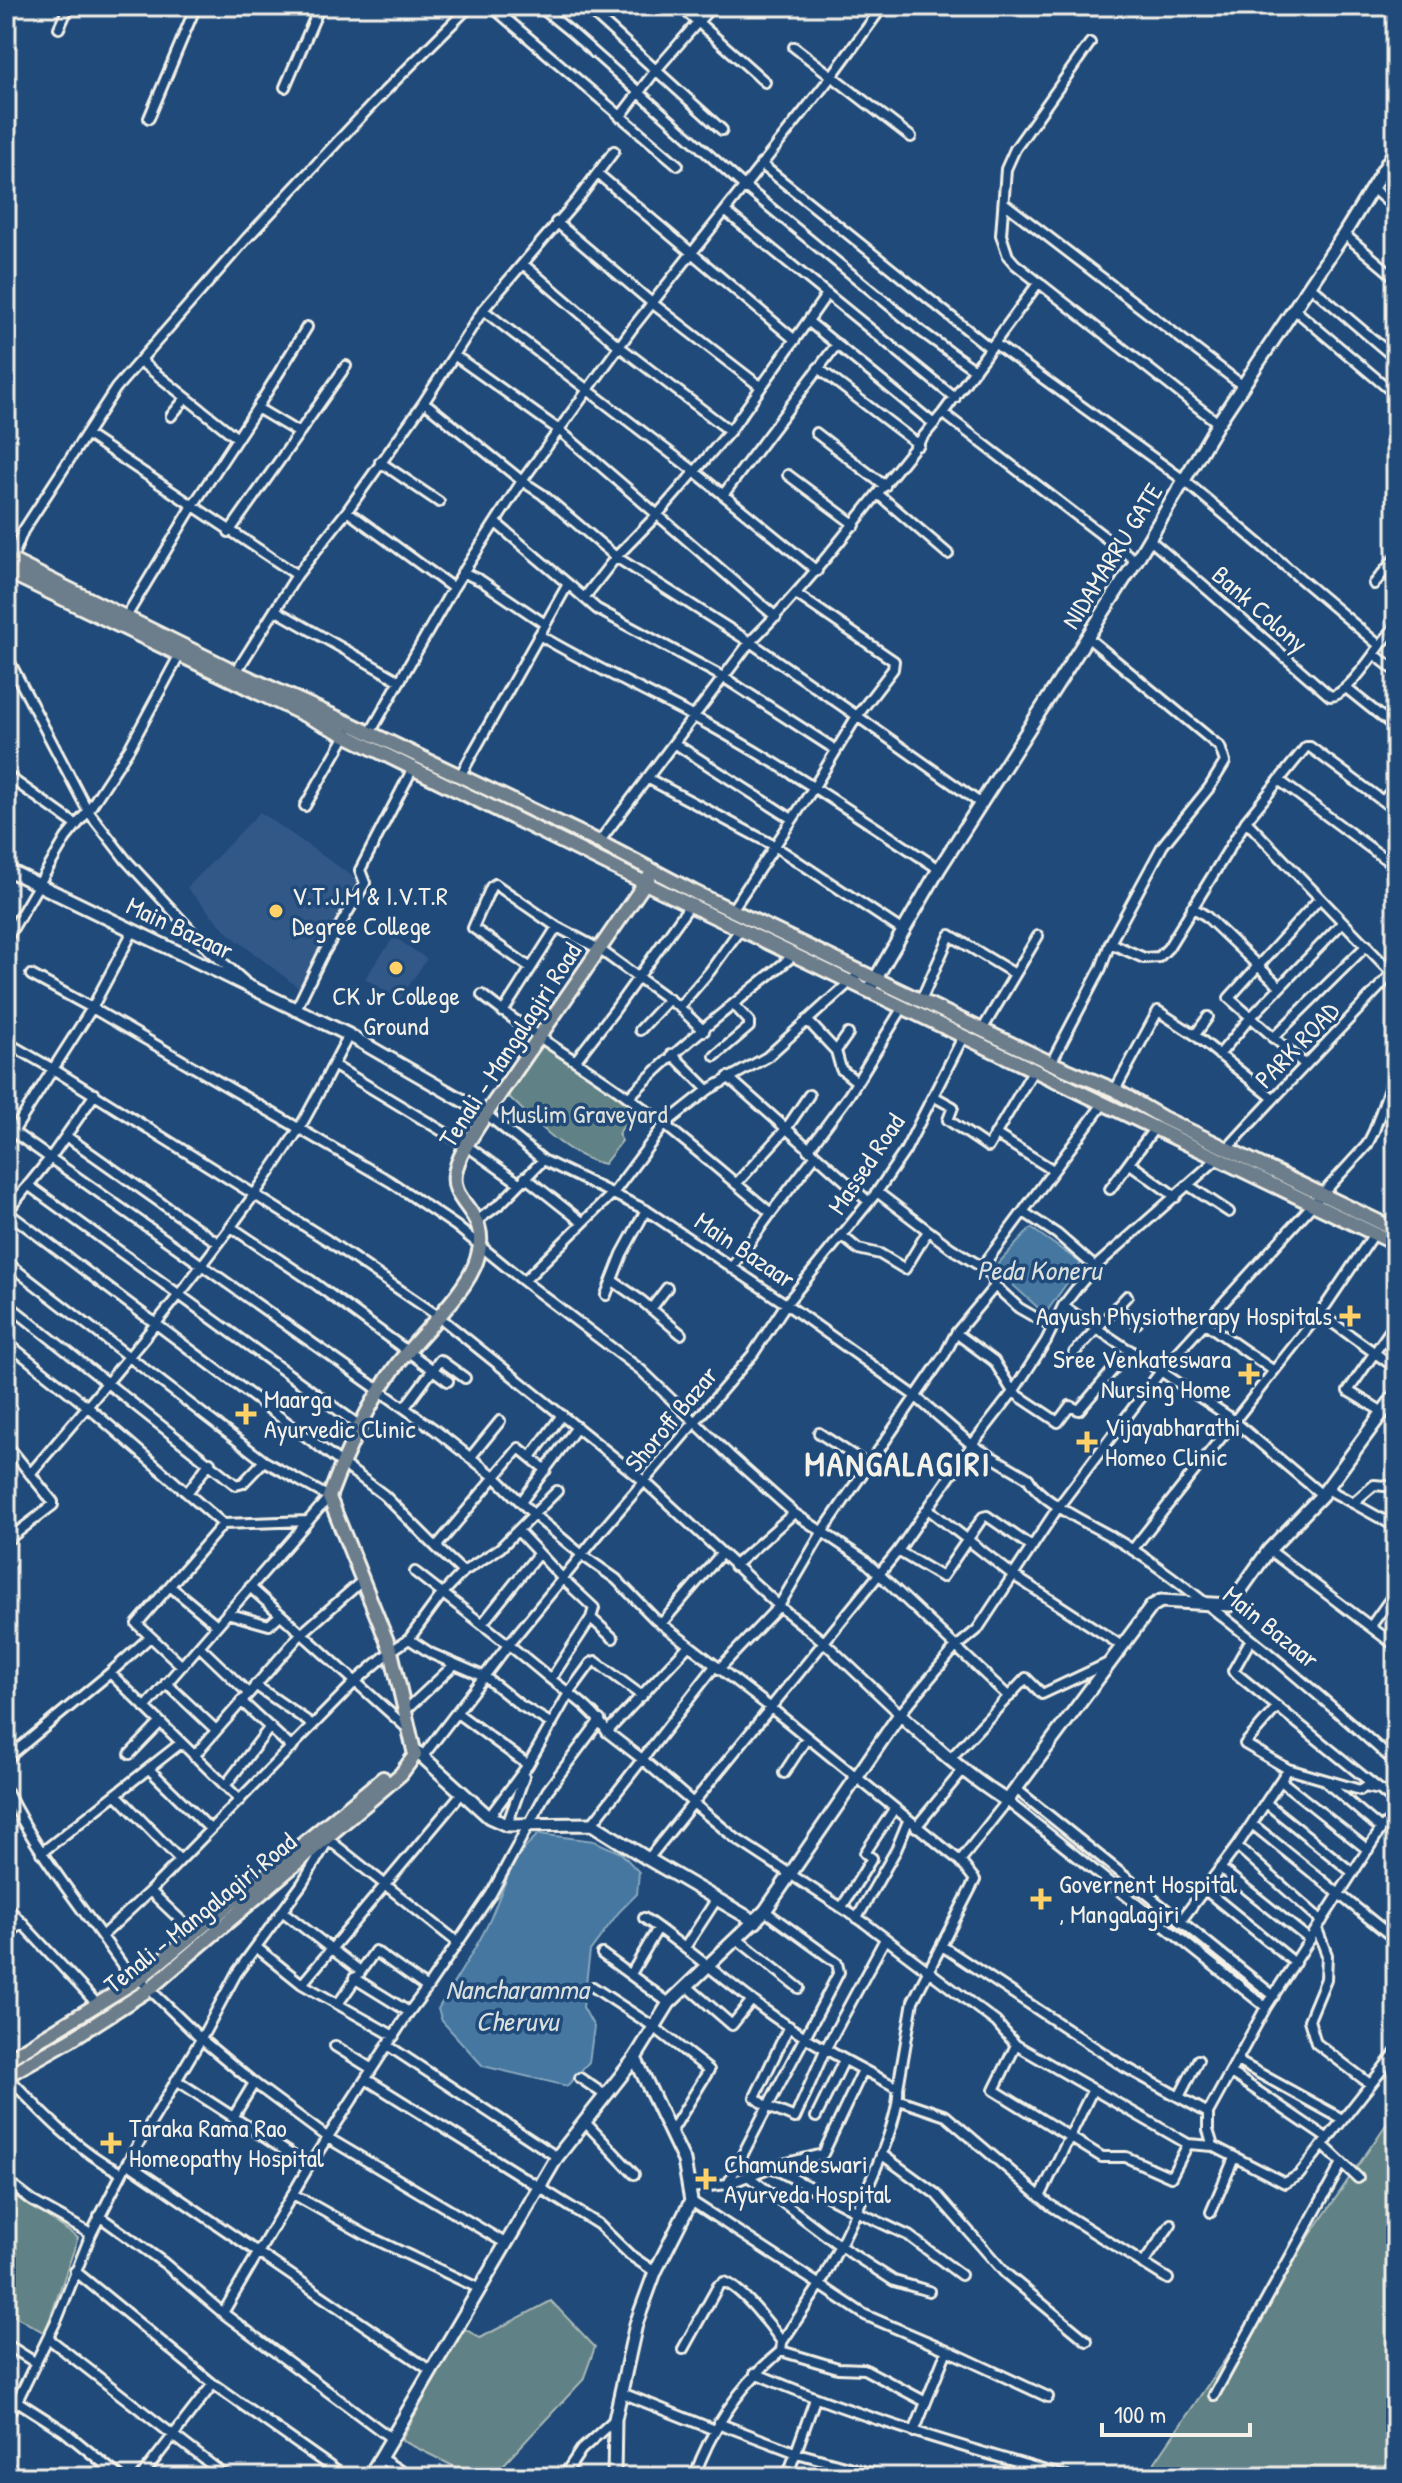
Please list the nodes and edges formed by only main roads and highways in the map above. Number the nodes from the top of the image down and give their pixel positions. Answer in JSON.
{"nodes":[{"id":1,"x":8,"y":563,"type":"edge"},
{"id":2,"x":123,"y":624,"type":"junction"},
{"id":3,"x":349,"y":729,"type":"junction"},
{"id":4,"x":653,"y":871,"type":"junction"},
{"id":5,"x":645,"y":883,"type":"junction"},
{"id":6,"x":1222,"y":1154,"type":"junction"},
{"id":7,"x":1317,"y":1200,"type":"junction"},
{"id":8,"x":1396,"y":1230,"type":"edge"},
{"id":9,"x":1396,"y":1244,"type":"edge"},
{"id":10,"x":406,"y":1765,"type":"junction"},
{"id":11,"x":140,"y":1984,"type":"junction"},
{"id":12,"x":6,"y":2060,"type":"edge"},
{"id":13,"x":7,"y":2078,"type":"edge"}],
"edges":[{"from":1,"to":2,"type":"main road"},
{"from":2,"to":3,"type":"main road"},
{"from":2,"to":3,"type":"main road"},
{"from":3,"to":4,"type":"main road"},
{"from":3,"to":5,"type":"main road"},
{"from":4,"to":5,"type":"main road","name":"Tenali - Mangalagiri Road"},
{"from":4,"to":6,"type":"main road"},
{"from":5,"to":6,"type":"main road"},
{"from":5,"to":10,"type":"main road","name":"Tenali - Mangalagiri Road"},
{"from":6,"to":7,"type":"main road"},
{"from":7,"to":8,"type":"main road"},
{"from":7,"to":9,"type":"main road"},
{"from":10,"to":11,"type":"main road","name":"Tenali - Mangalagiri Road"},
{"from":10,"to":11,"type":"main road","name":"Tenali - Mangalagiri Road"},
{"from":11,"to":12,"type":"main road","name":"Tenali - Mangalagiri Road"},
{"from":11,"to":13,"type":"main road","name":"Tenali - Mangalagiri Road"}]}
